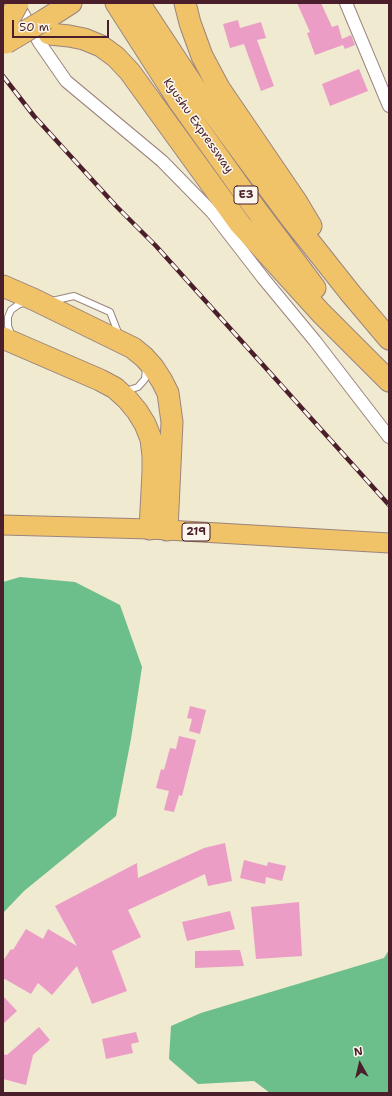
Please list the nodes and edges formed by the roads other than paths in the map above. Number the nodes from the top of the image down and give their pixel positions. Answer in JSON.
{"nodes":[{"id":1,"x":18,"y":3,"type":"edge"},
{"id":2,"x":71,"y":3,"type":"edge"},
{"id":3,"x":116,"y":3,"type":"edge"},
{"id":4,"x":139,"y":3,"type":"edge"},
{"id":5,"x":185,"y":3,"type":"edge"},
{"id":6,"x":346,"y":3,"type":"edge"},
{"id":7,"x":45,"y":16,"type":"edge"},
{"id":8,"x":4,"y":35,"type":"edge"},
{"id":9,"x":389,"y":106,"type":"edge"},
{"id":10,"x":3,"y":286,"type":"edge"},
{"id":11,"x":350,"y":294,"type":"junction"},
{"id":12,"x":39,"y":302,"type":"junction"},
{"id":13,"x":389,"y":339,"type":"edge"},
{"id":14,"x":10,"y":341,"type":"edge"},
{"id":15,"x":144,"y":357,"type":"junction"},
{"id":16,"x":389,"y":379,"type":"edge"},
{"id":17,"x":115,"y":388,"type":"junction"},
{"id":18,"x":389,"y":438,"type":"edge"},
{"id":19,"x":3,"y":525,"type":"edge"},
{"id":20,"x":158,"y":530,"type":"junction"},
{"id":21,"x":389,"y":543,"type":"edge"}],
"edges":[{"from":1,"to":8,"type":"highway","bridge":true},
{"from":1,"to":18,"type":"street"},
{"from":2,"to":7,"type":"highway"},
{"from":3,"to":16,"type":"highway","name":"Kyushu Expressway","number":"E3"},
{"from":4,"to":11,"type":"highway","name":"Kyushu Expressway","number":"E3"},
{"from":5,"to":11,"type":"highway"},
{"from":6,"to":9,"type":"street"},
{"from":7,"to":8,"type":"highway"},
{"from":7,"to":8,"type":"highway"},
{"from":7,"to":16,"type":"highway"},
{"from":10,"to":12,"type":"highway"},
{"from":11,"to":13,"type":"highway","name":"Kyushu Expressway","number":"E3"},
{"from":12,"to":14,"type":"lane"},
{"from":12,"to":15,"type":"highway"},
{"from":14,"to":17,"type":"highway"},
{"from":15,"to":17,"type":"lane"},
{"from":15,"to":20,"type":"highway"},
{"from":17,"to":20,"type":"highway"},
{"from":19,"to":20,"type":"highway","number":"219"},
{"from":20,"to":21,"type":"highway","number":"219"}]}
